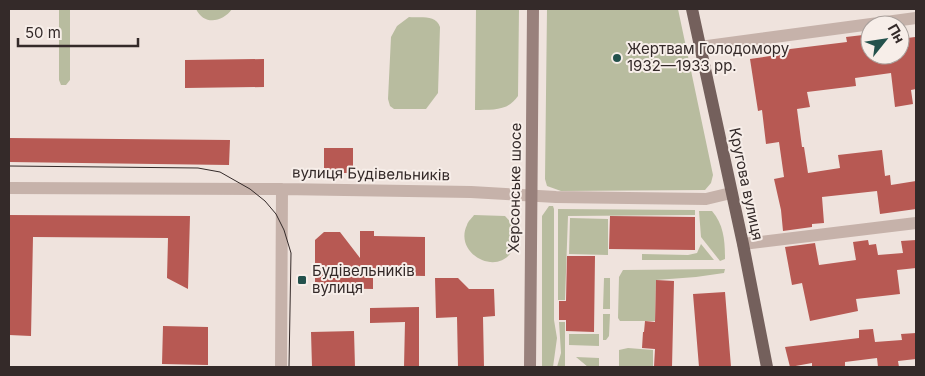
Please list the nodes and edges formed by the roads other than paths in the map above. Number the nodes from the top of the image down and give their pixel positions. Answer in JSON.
{"nodes":[{"id":1,"x":533,"y":9,"type":"edge"},
{"id":2,"x":692,"y":9,"type":"edge"},
{"id":3,"x":916,"y":18,"type":"edge"},
{"id":4,"x":700,"y":47,"type":"junction"},
{"id":5,"x":9,"y":188,"type":"edge"},
{"id":6,"x":282,"y":188,"type":"junction"},
{"id":7,"x":731,"y":193,"type":"junction"},
{"id":8,"x":531,"y":195,"type":"junction"},
{"id":9,"x":916,"y":223,"type":"edge"},
{"id":10,"x":743,"y":244,"type":"junction"},
{"id":11,"x":280,"y":367,"type":"edge"},
{"id":12,"x":530,"y":367,"type":"edge"},
{"id":13,"x":767,"y":367,"type":"edge"}],
"edges":[{"from":1,"to":8,"type":"main road","name":"Херсонське шосе"},
{"from":2,"to":4,"type":"main road","name":"Кругова вулиця"},
{"from":3,"to":4,"type":"street"},
{"from":4,"to":7,"type":"main road","name":"Кругова вулиця"},
{"from":5,"to":6,"type":"street","name":"вулиця Будівельників"},
{"from":6,"to":8,"type":"street","name":"вулиця Будівельників"},
{"from":6,"to":11,"type":"street"},
{"from":7,"to":8,"type":"street","name":"вулиця Будівельників"},
{"from":7,"to":10,"type":"main road","name":"Кругова вулиця"},
{"from":8,"to":12,"type":"main road","name":"Херсонське шосе"},
{"from":9,"to":10,"type":"street"},
{"from":10,"to":13,"type":"main road","name":"Кругова вулиця"}]}
